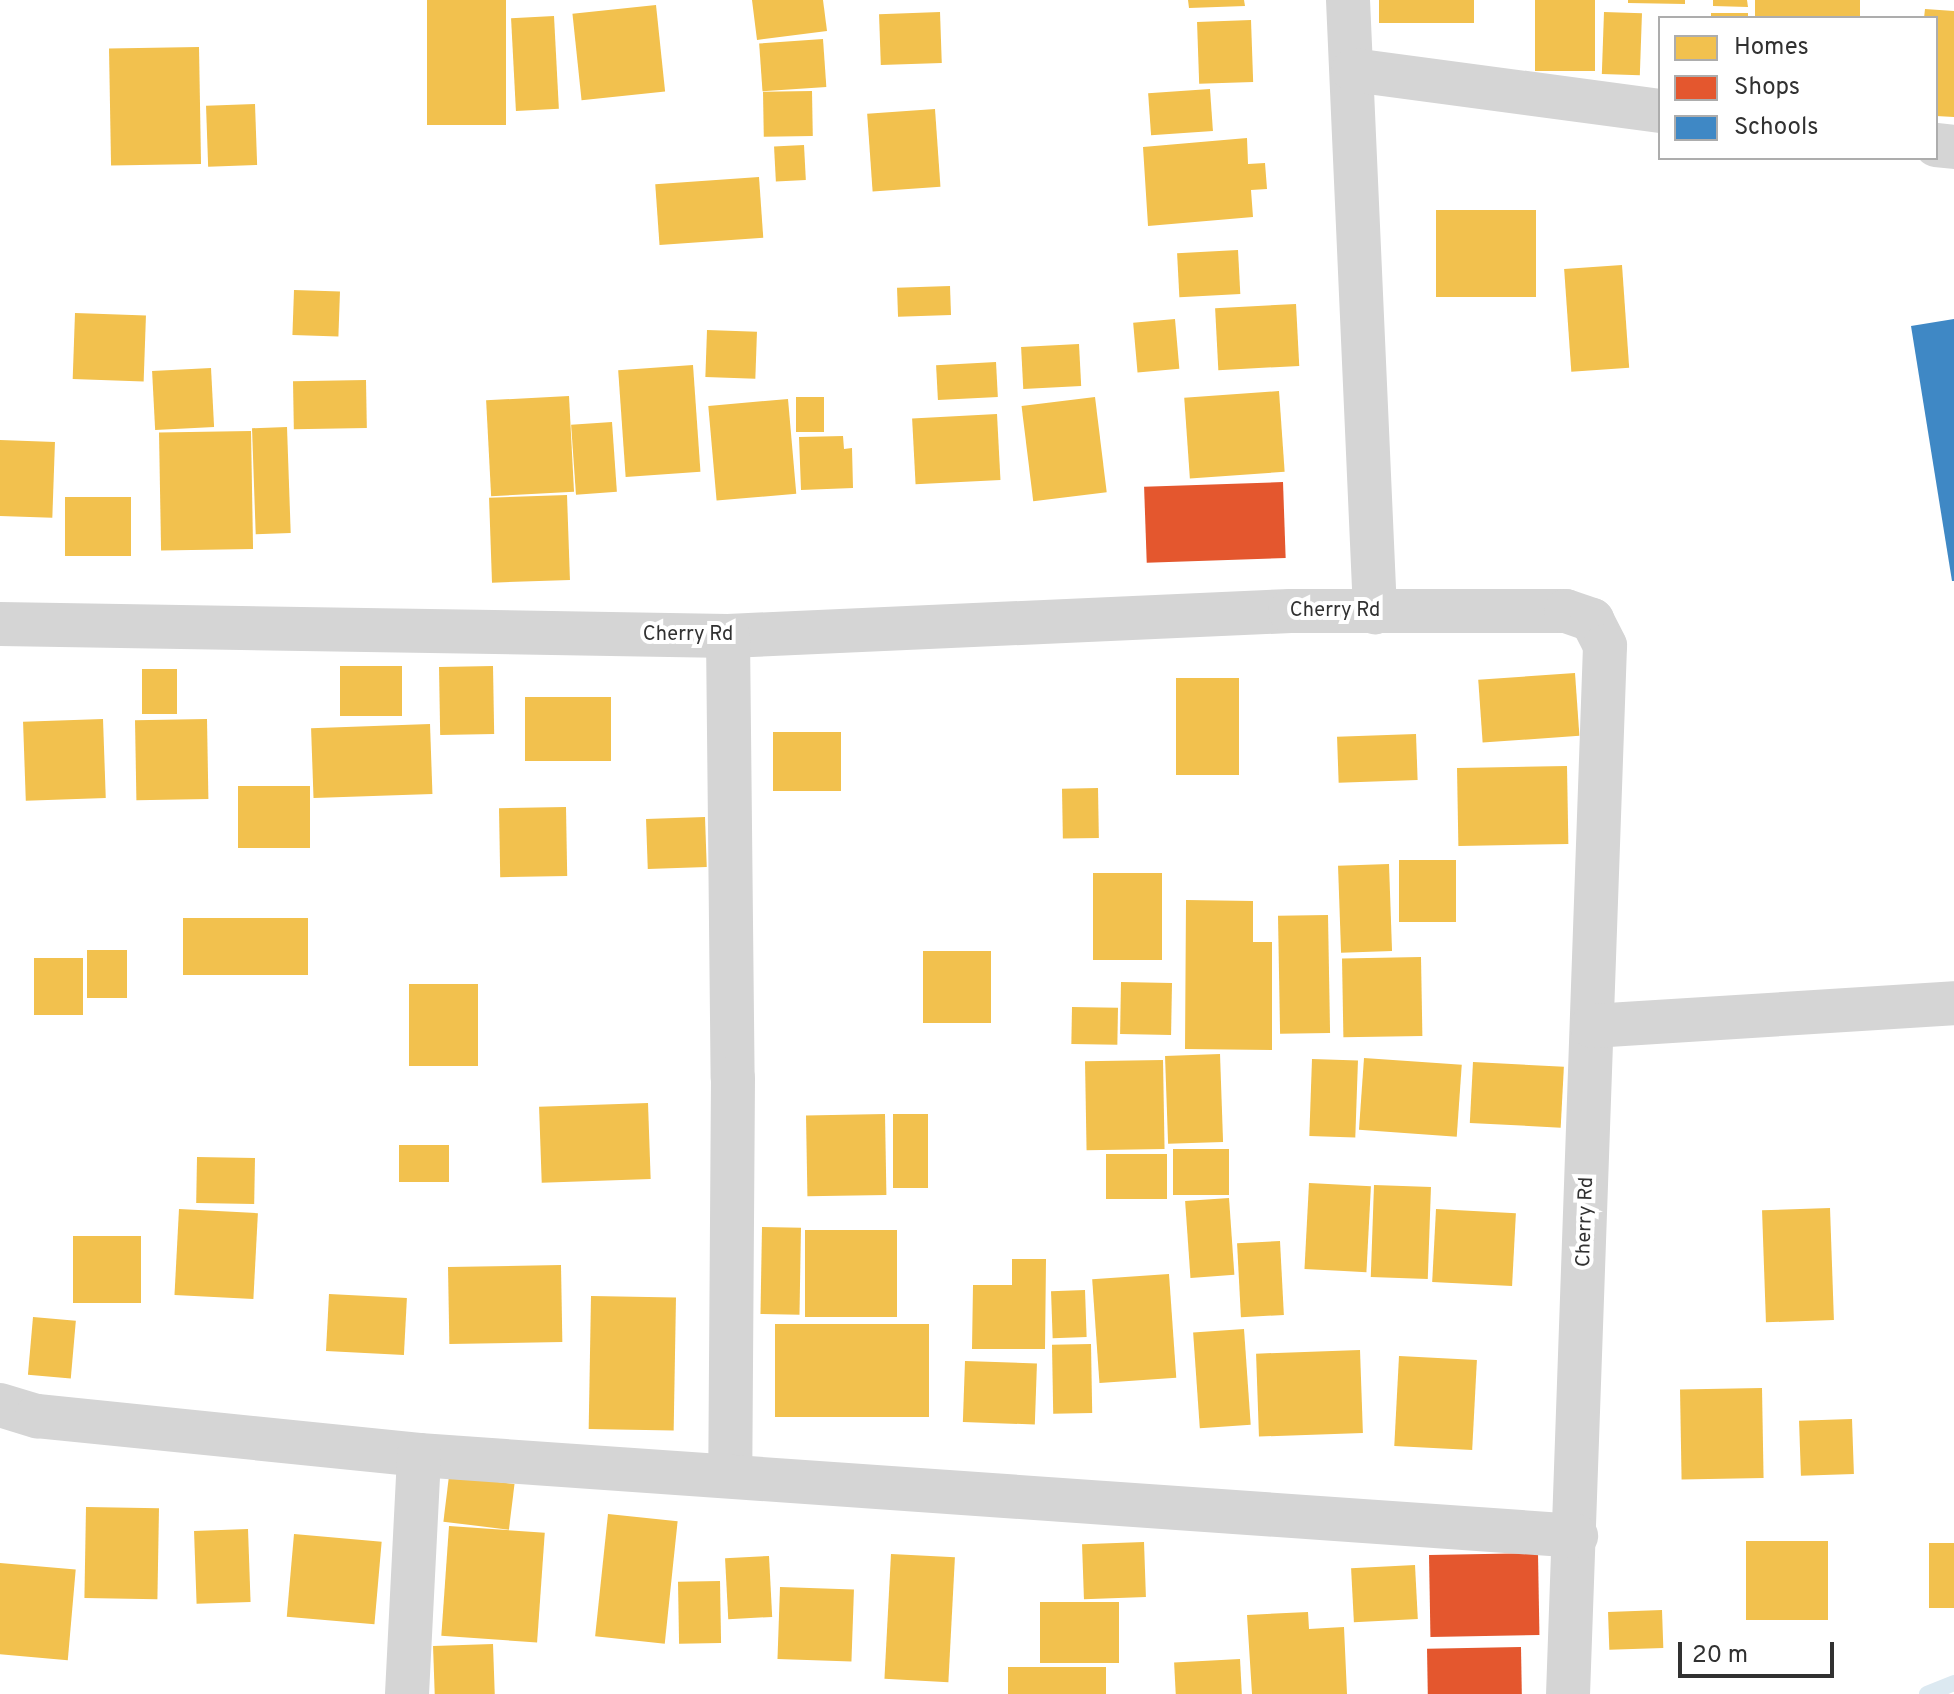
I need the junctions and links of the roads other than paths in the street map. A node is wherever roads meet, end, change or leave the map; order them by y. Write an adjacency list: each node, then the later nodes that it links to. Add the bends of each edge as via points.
1 (1348, 0): 2 (street)
2 (1353, 70): 3 (street); 4 (street)
3 (1658, 111)
4 (1375, 612): 6 (street, Cherry Rd, via 1290,611); 8 (street, Cherry Rd, via 1566,611 1592,620 1605,646)
5 (0, 624): 6 (street, Cherry Rd)
6 (728, 636): 11 (street)
7 (1954, 1003): 8 (street)
8 (1592, 1026): 12 (street, Cherry Rd)
9 (0, 1405): 10 (street, via 37,1416)
10 (419, 1455): 11 (street); 13 (street)
11 (730, 1476): 12 (street)
12 (1576, 1536): 14 (street, Cherry Rd)
13 (407, 1694)
14 (1568, 1694)

